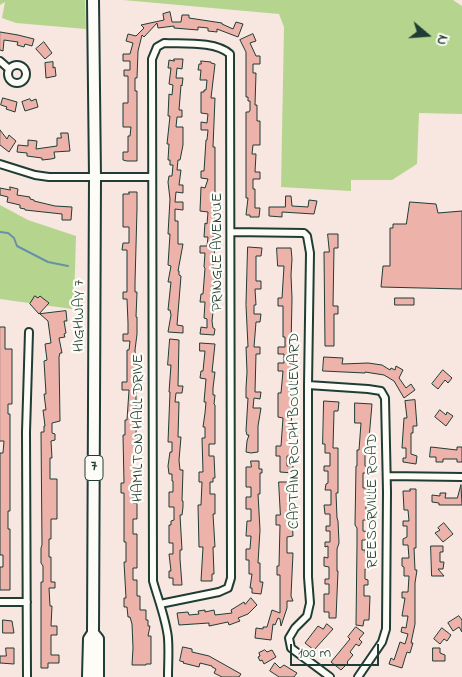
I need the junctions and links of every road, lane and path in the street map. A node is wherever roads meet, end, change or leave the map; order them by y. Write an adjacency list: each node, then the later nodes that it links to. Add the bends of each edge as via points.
1 (93, 0): 5 (main road, HIGHWAY 7 / 7)
2 (0, 61): 3 (street)
3 (9, 69)
4 (0, 164): 5 (street, via 50,178)
5 (95, 177): 6 (street); 15 (main road, HIGHWAY 7 / 7)
6 (152, 177): 7 (street, PRINGLE AVENUE, via 152,59 157,47 164,43 225,49 230,54 231,65); 14 (street, HAMILTON HALL DRIVE, via 153,581)
7 (232, 232): 9 (street, CAPTAIN ROLPH BOULEVARD, via 304,233 306,236 310,252); 14 (street, PRINGLE AVENUE, via 231,578 228,588 219,592)
8 (29, 332): 13 (street)
9 (308, 385): 10 (street, REESORVILLE ROAD, via 381,391 385,398); 20 (street, CAPTAIN ROLPH BOULEVARD, via 310,603 307,616 289,638 291,648)
10 (387, 476): 11 (street); 21 (street, REESORVILLE ROAD, via 386,628 382,642)
11 (462, 477)
12 (0, 602): 13 (street)
13 (27, 602): 16 (street)
14 (160, 604): 19 (street, HAMILTON HALL DRIVE, via 168,637)
15 (93, 633): 17 (main road, HIGHWAY 7 / 7, via 89,639); 18 (main road, HIGHWAY 7 / 7, via 98,639)
16 (27, 677)
17 (88, 677)
18 (98, 677)
19 (168, 677)
20 (330, 677)
21 (358, 677)

